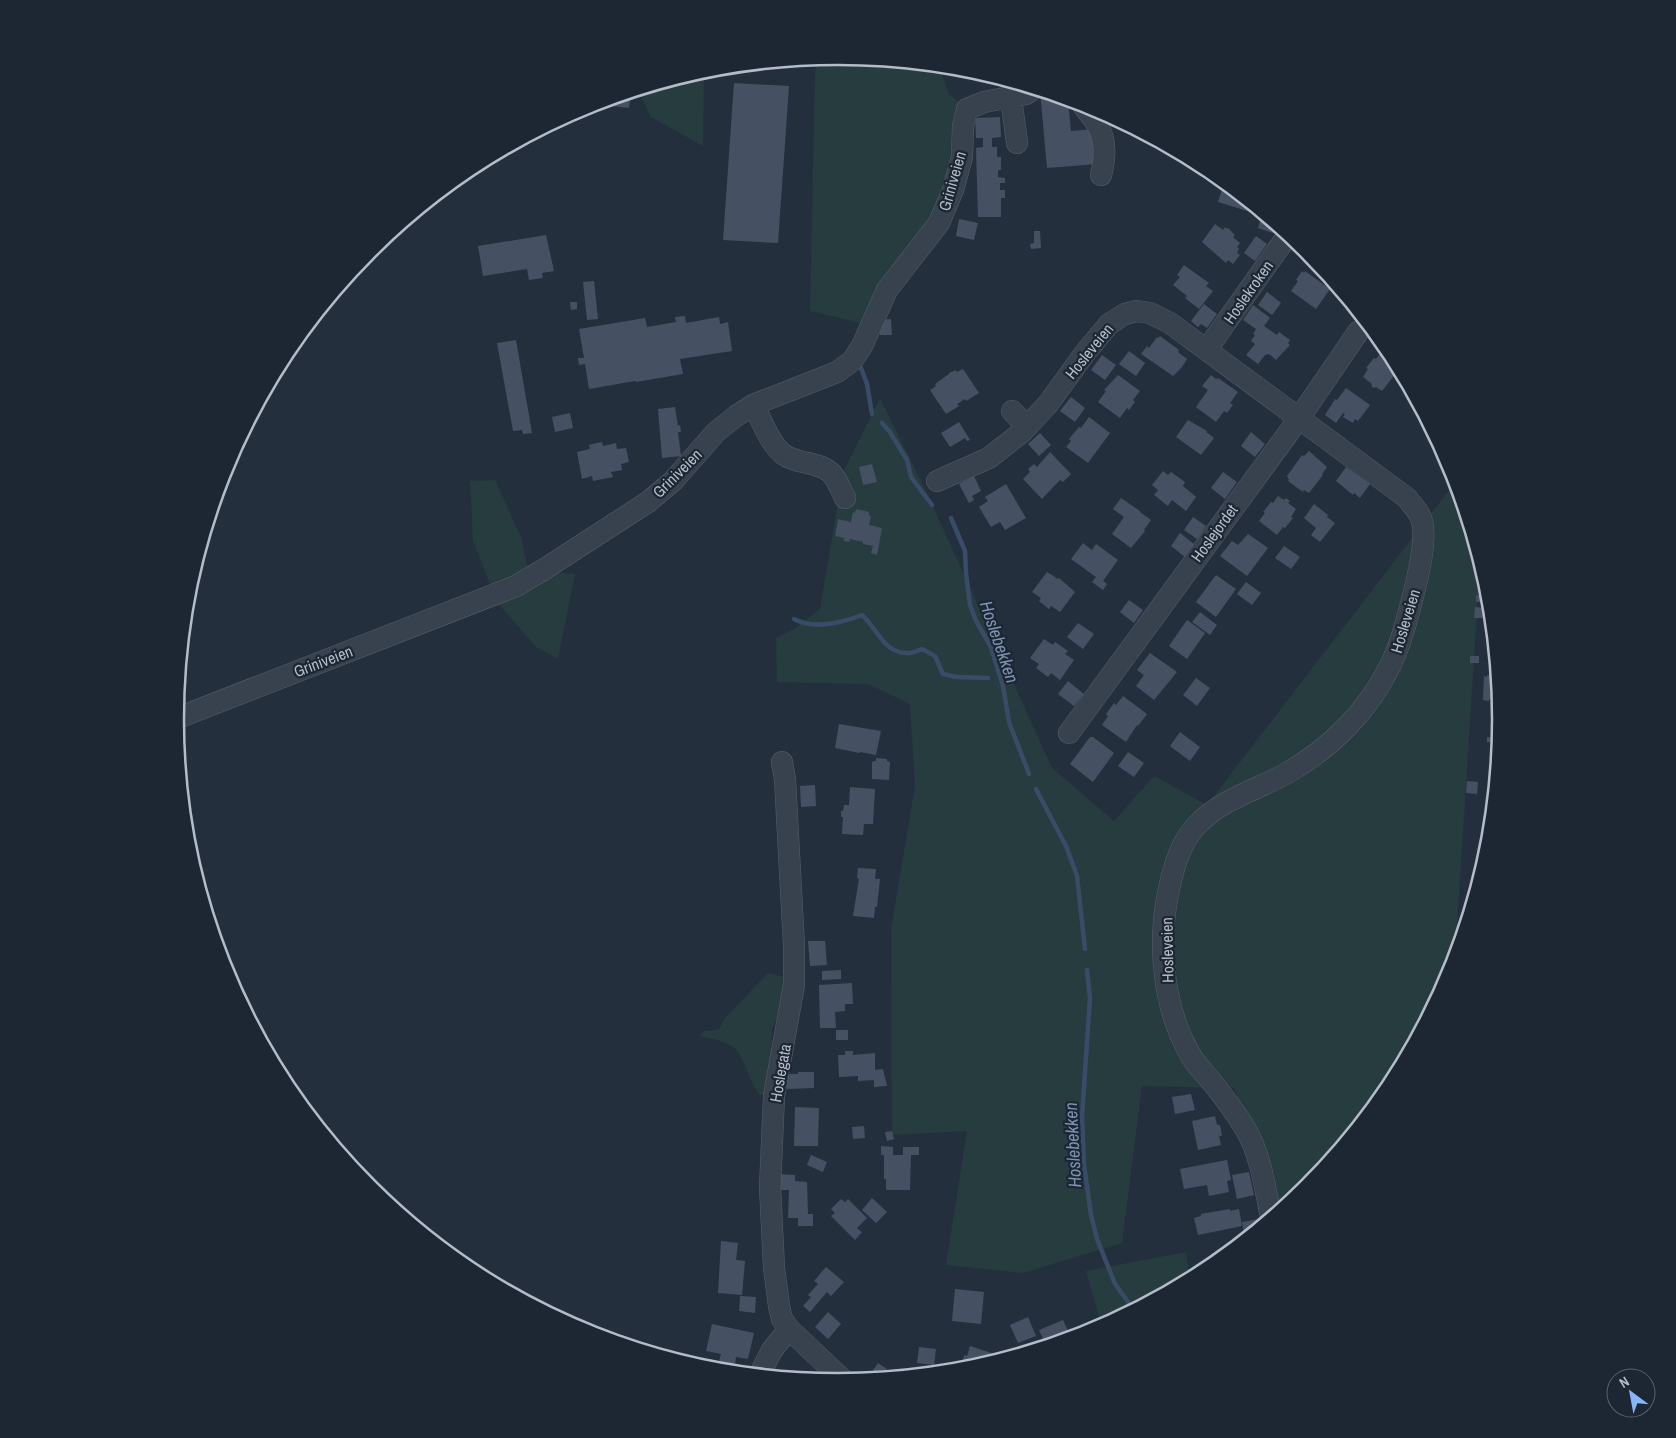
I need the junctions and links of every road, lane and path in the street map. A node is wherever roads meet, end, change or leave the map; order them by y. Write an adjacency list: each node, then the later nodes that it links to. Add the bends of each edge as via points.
1 (1027, 93): 2 (street, Griniveien)
2 (1011, 98): 4 (street); 9 (street, Griniveien, via 984,102 967,109 962,157 939,223 887,290 852,361 838,372)
3 (1089, 115): 5 (street, via 1103,136 1106,157)
4 (1017, 143)
5 (1101, 175)
6 (1284, 241): 8 (street, Hoslekroken)
7 (1358, 332): 11 (street, Hoslejordet)
8 (1207, 349): 11 (street, Hosleveien); 12 (street, Hosleveien, via 1150,312 1125,314 1109,324)
9 (752, 405): 14 (street, via 781,453 829,471); 15 (street, Griniveien, via 716,432 673,481 648,502 516,586)
10 (1012, 411): 12 (street)
11 (1300, 417): 16 (street, Hoslejordet); 18 (street, Hosleveien, via 1407,498 1420,516 1424,530 1415,588 1404,630 1391,665 1374,694 1348,728 1316,754 1224,804 1200,821 1185,840 1167,899 1164,964 1175,1022 1190,1055 1247,1131 1259,1163)
12 (1027, 427): 13 (street, Hosleveien, via 989,458)
13 (937, 481)
14 (845, 498)
15 (184, 715)
16 (1068, 733)
17 (782, 762): 19 (street, Hoslegata, via 794,985 774,1096 770,1187 779,1306)
18 (1270, 1210)
19 (789, 1329): 20 (street, via 772,1350); 21 (street)
20 (763, 1368)
21 (835, 1373)

